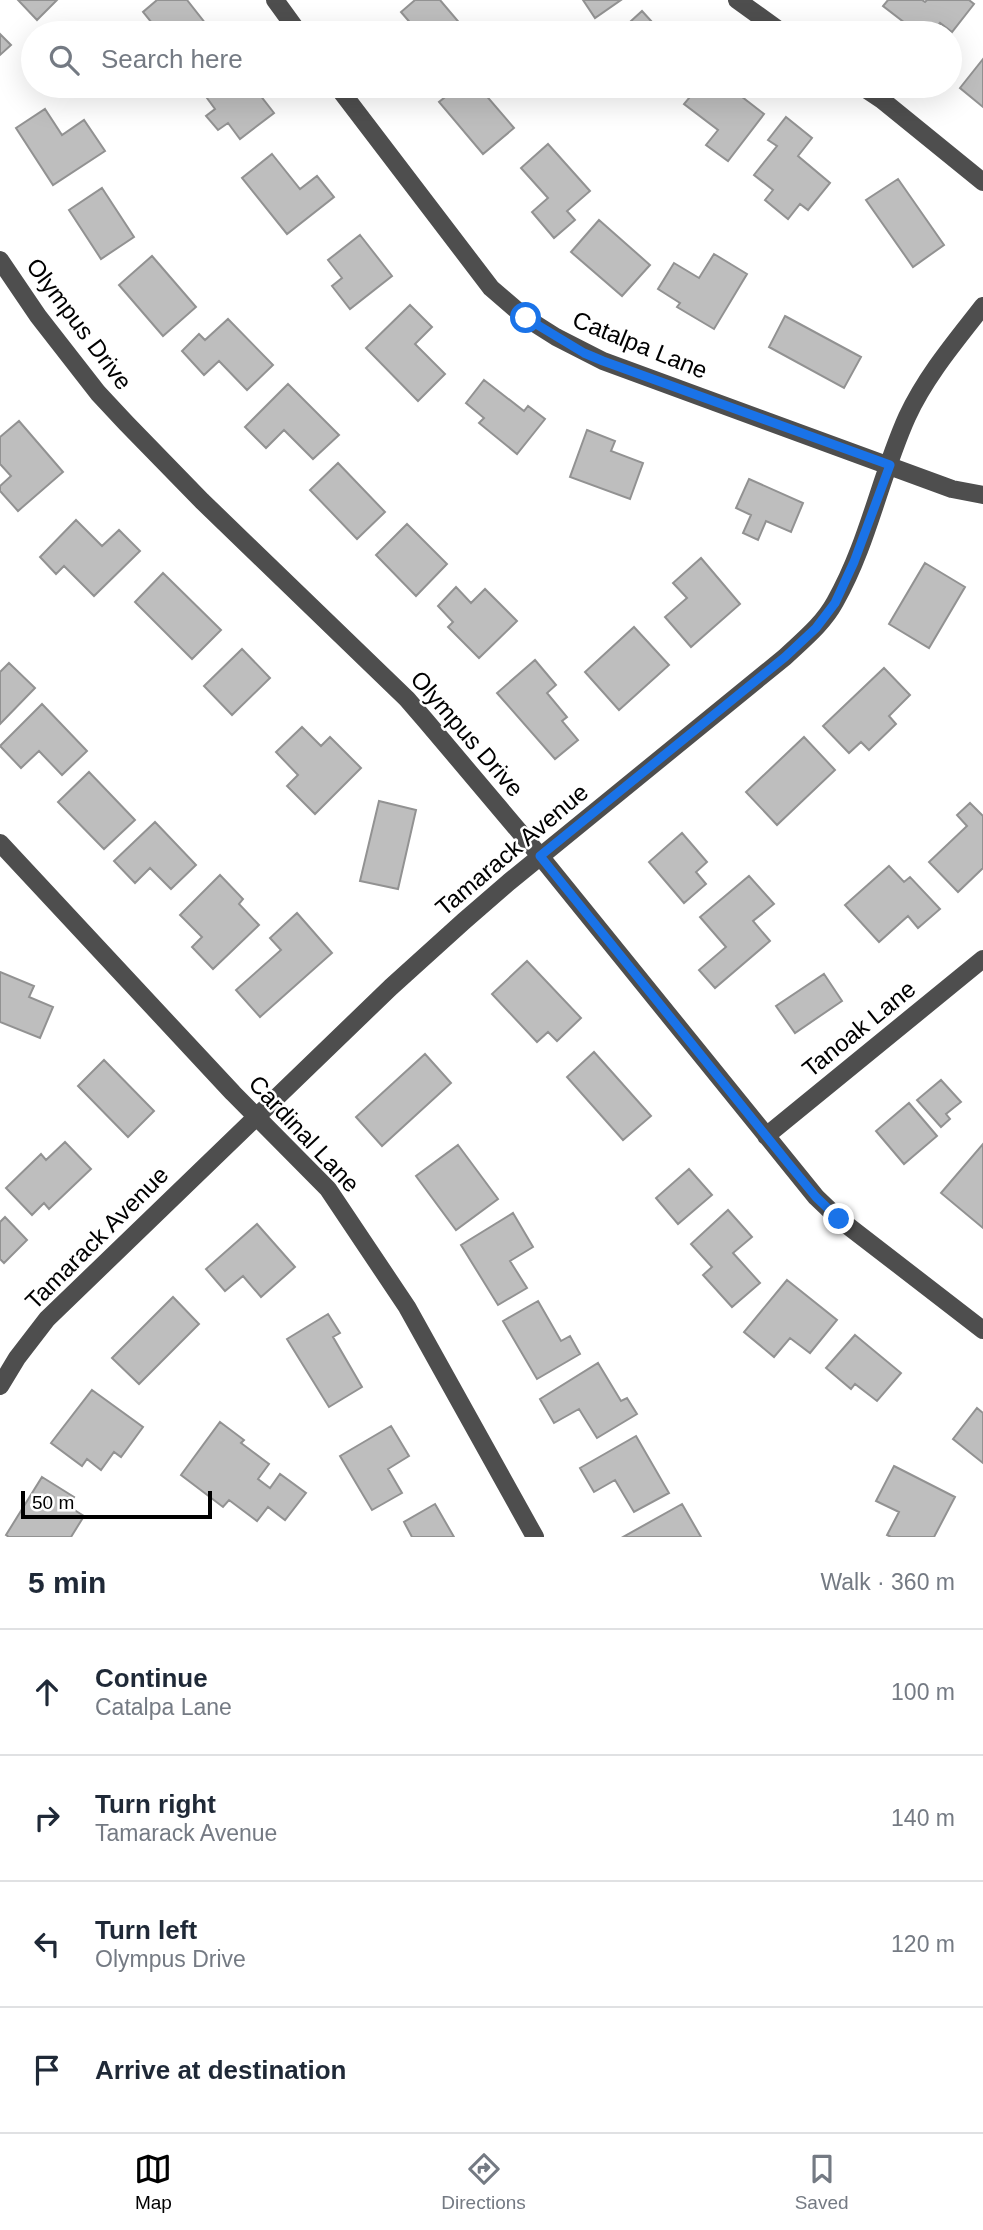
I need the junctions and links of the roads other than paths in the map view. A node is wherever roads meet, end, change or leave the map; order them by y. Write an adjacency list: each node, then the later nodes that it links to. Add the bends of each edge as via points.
1 (275, 0): 3 (street)
2 (737, 0): 4 (street)
3 (290, 21)
4 (766, 21)
5 (346, 98): 10 (street, Catalpa Lane, via 479,275 526,318 603,361)
6 (879, 98): 7 (street)
7 (983, 182)
8 (0, 260): 13 (street, Olympus Drive, via 38,316 117,413 407,699)
9 (983, 306): 10 (street, Tamarack Avenue, via 919,393)
10 (890, 465): 11 (street, Catalpa Lane); 13 (street, Tamarack Avenue, via 835,603 816,628)
11 (983, 495)
12 (2, 847): 15 (street, Cardinal Lane)
13 (540, 856): 15 (street, Tamarack Avenue, via 391,987); 16 (street, Olympus Drive)
14 (983, 959): 16 (street, Tanoak Lane)
15 (257, 1117): 18 (street, Tamarack Avenue, via 47,1319); 19 (street, Cardinal Lane, via 328,1189 380,1263)
16 (766, 1136): 17 (street, Olympus Drive, via 839,1219)
17 (983, 1330)
18 (0, 1386)
19 (535, 1537)

